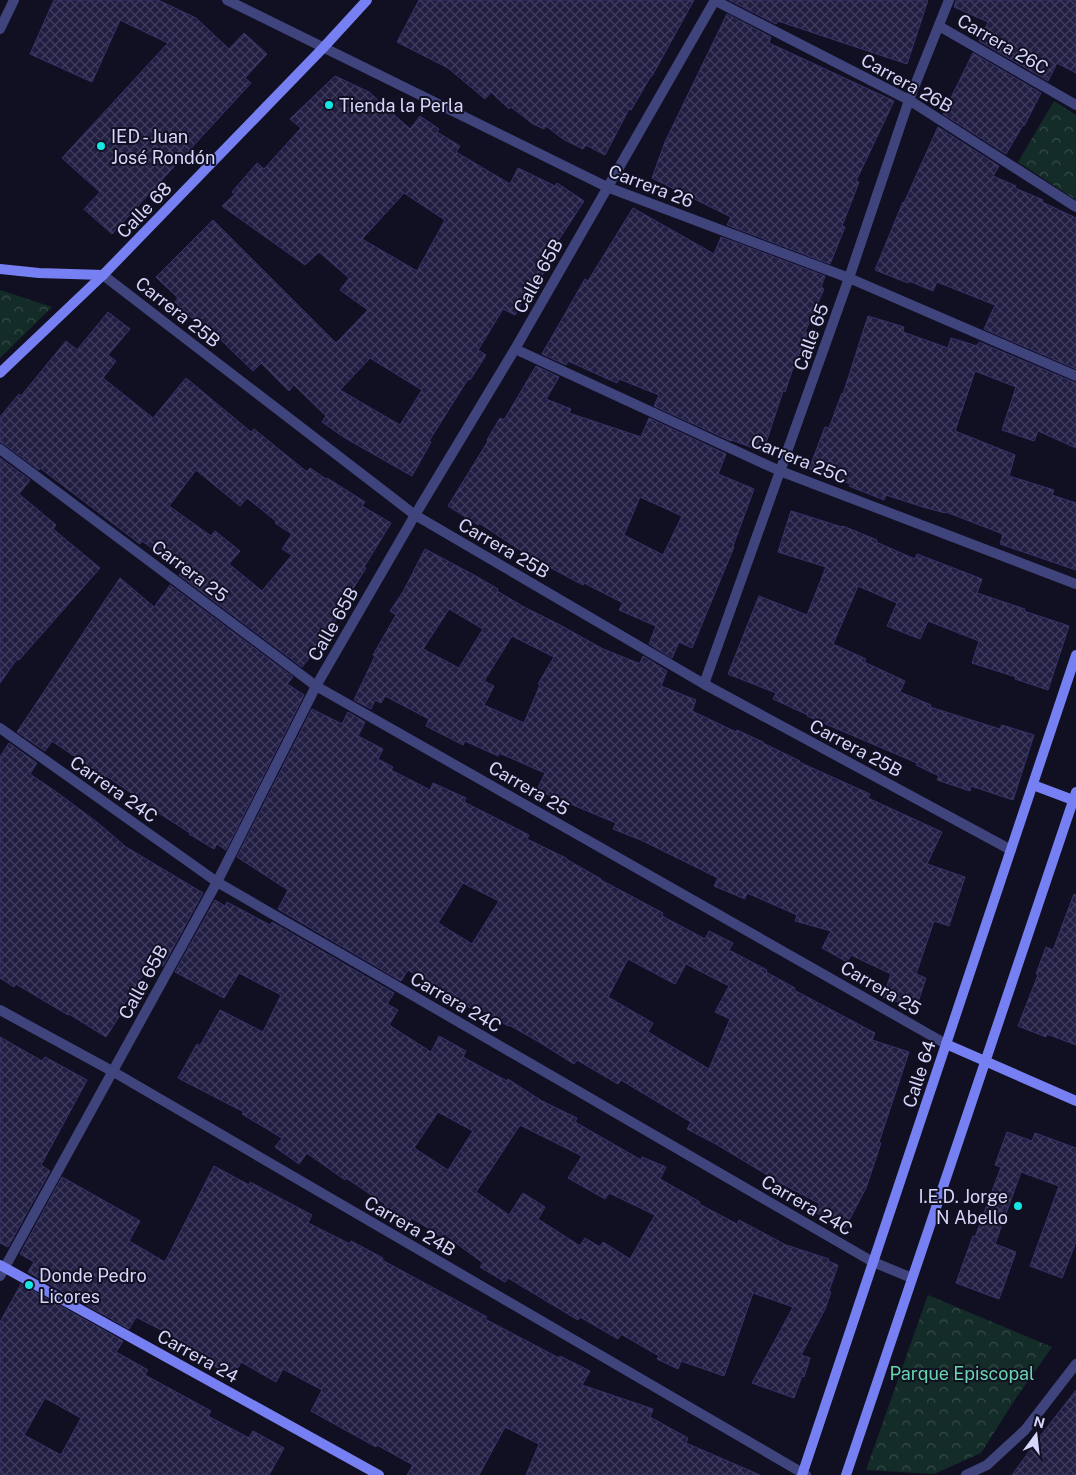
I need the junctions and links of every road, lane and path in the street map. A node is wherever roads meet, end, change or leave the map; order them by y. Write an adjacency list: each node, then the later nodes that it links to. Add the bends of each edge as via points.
1 (14, 0): 7 (street)
2 (227, 0): 8 (street, Carrera 26)
3 (367, 0): 8 (street, Calle 68)
4 (714, 0): 9 (street, Carrera 26B); 11 (street, Calle 65B)
5 (949, 0): 6 (street, Calle 65)
6 (939, 26): 9 (street, Calle 65); 10 (street, Carrera 26C)
7 (0, 29)
8 (324, 48): 11 (street, Carrera 26); 14 (street, Calle 68)
9 (909, 100): 12 (street, Carrera 26B); 15 (street, Calle 65)
10 (1076, 105)
11 (607, 187): 15 (street, Carrera 26); 16 (street, Calle 65B)
12 (1076, 207)
13 (0, 269): 14 (street)
14 (104, 275): 17 (street, Calle 68); 21 (street, Carrera 25B)
15 (849, 278): 18 (street, Carrera 26); 20 (street, Calle 65)
16 (516, 349): 20 (street, Carrera 25C); 21 (street, Calle 65B)
17 (0, 373)
18 (1076, 376)
19 (0, 449): 25 (street, Carrera 25)
20 (780, 472): 22 (street, Carrera 25C); 24 (street, Calle 65)
21 (415, 515): 24 (street, Carrera 25B); 25 (street, Calle 65B)
22 (1076, 584)
23 (1076, 655): 27 (street, Calle 64)
24 (704, 684): 29 (street, Carrera 25B)
25 (316, 686): 30 (street, Calle 65B); 32 (street, Carrera 25)
26 (0, 728): 30 (street, Carrera 24C)
27 (1033, 785): 28 (street); 29 (street, Calle 64)
28 (1075, 796): 33 (street)
29 (1011, 850): 32 (street, Calle 64)
30 (217, 882): 34 (street, Calle 65B); 36 (street, Carrera 24C)
31 (0, 1010): 34 (street, Carrera 24B)
32 (946, 1044): 33 (street, Carrera 25); 36 (street, Calle 64)
33 (985, 1062): 35 (street, Carrera 25); 38 (street)
34 (112, 1071): 37 (street, Calle 65B); 41 (street, Carrera 24B)
35 (1076, 1101)
36 (873, 1262): 38 (street, Carrera 24C); 41 (street, Calle 64)
37 (2, 1270): 40 (street, Carrera 24)
38 (912, 1278): 42 (street)
39 (1076, 1364): 43 (street, via 1025,1430 987,1465)
40 (380, 1475)
41 (804, 1475)
42 (846, 1475)
43 (966, 1475)

